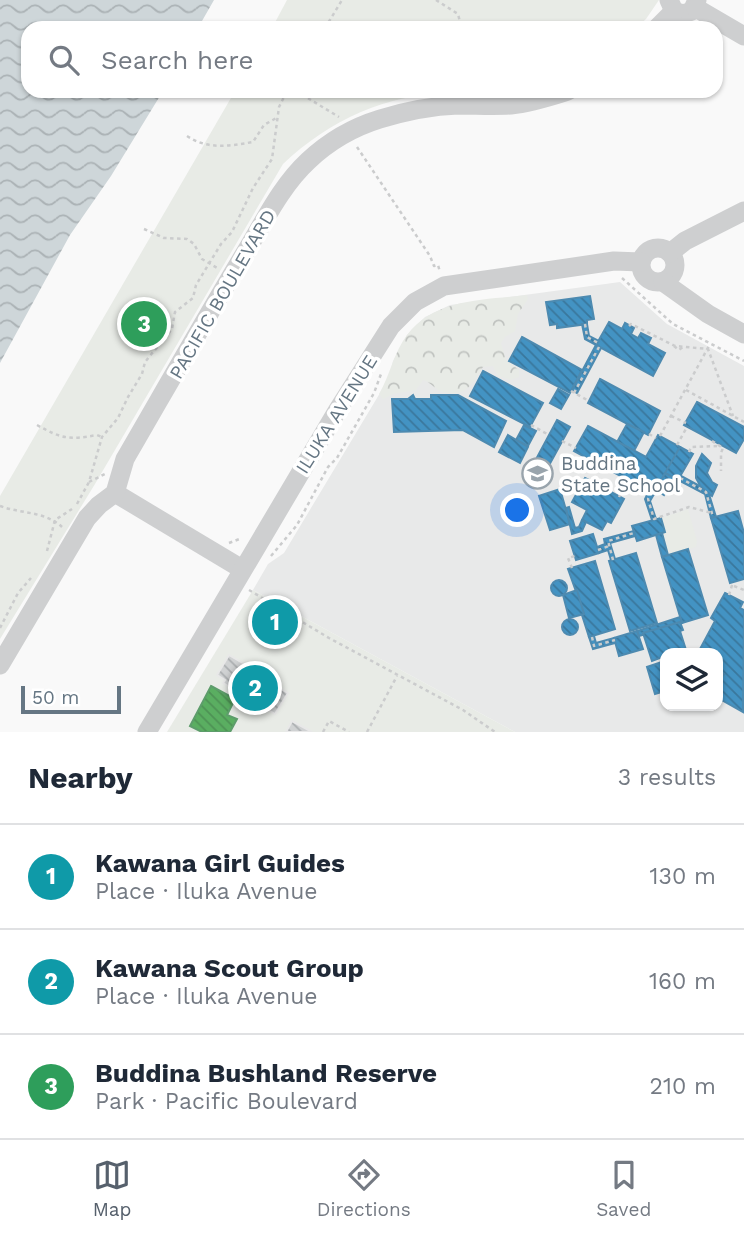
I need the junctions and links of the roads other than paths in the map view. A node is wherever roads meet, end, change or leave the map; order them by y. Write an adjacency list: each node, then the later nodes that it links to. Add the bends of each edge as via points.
1 (697, 4): 2 (street, via 688,14); 4 (street)
2 (672, 5): 3 (street)
3 (662, 21)
4 (722, 21)
5 (723, 22): 6 (street)
6 (744, 36)
7 (546, 98): 13 (street, PACIFIC BOULEVARD, via 512,105 424,108 379,119 325,147 307,162 273,206 125,459)
8 (744, 211): 9 (street)
9 (670, 253): 10 (street, via 651,250); 11 (street, via 674,272)
10 (641, 262): 11 (street, via 647,278); 14 (street, ILUKA AVENUE, via 614,261 444,286 415,302 391,326 337,411)
11 (663, 282): 12 (street)
12 (744, 334)
13 (115, 493): 14 (street); 15 (street, via 87,518)
14 (248, 575): 16 (street, ILUKA AVENUE)
15 (0, 665)
16 (146, 732)

